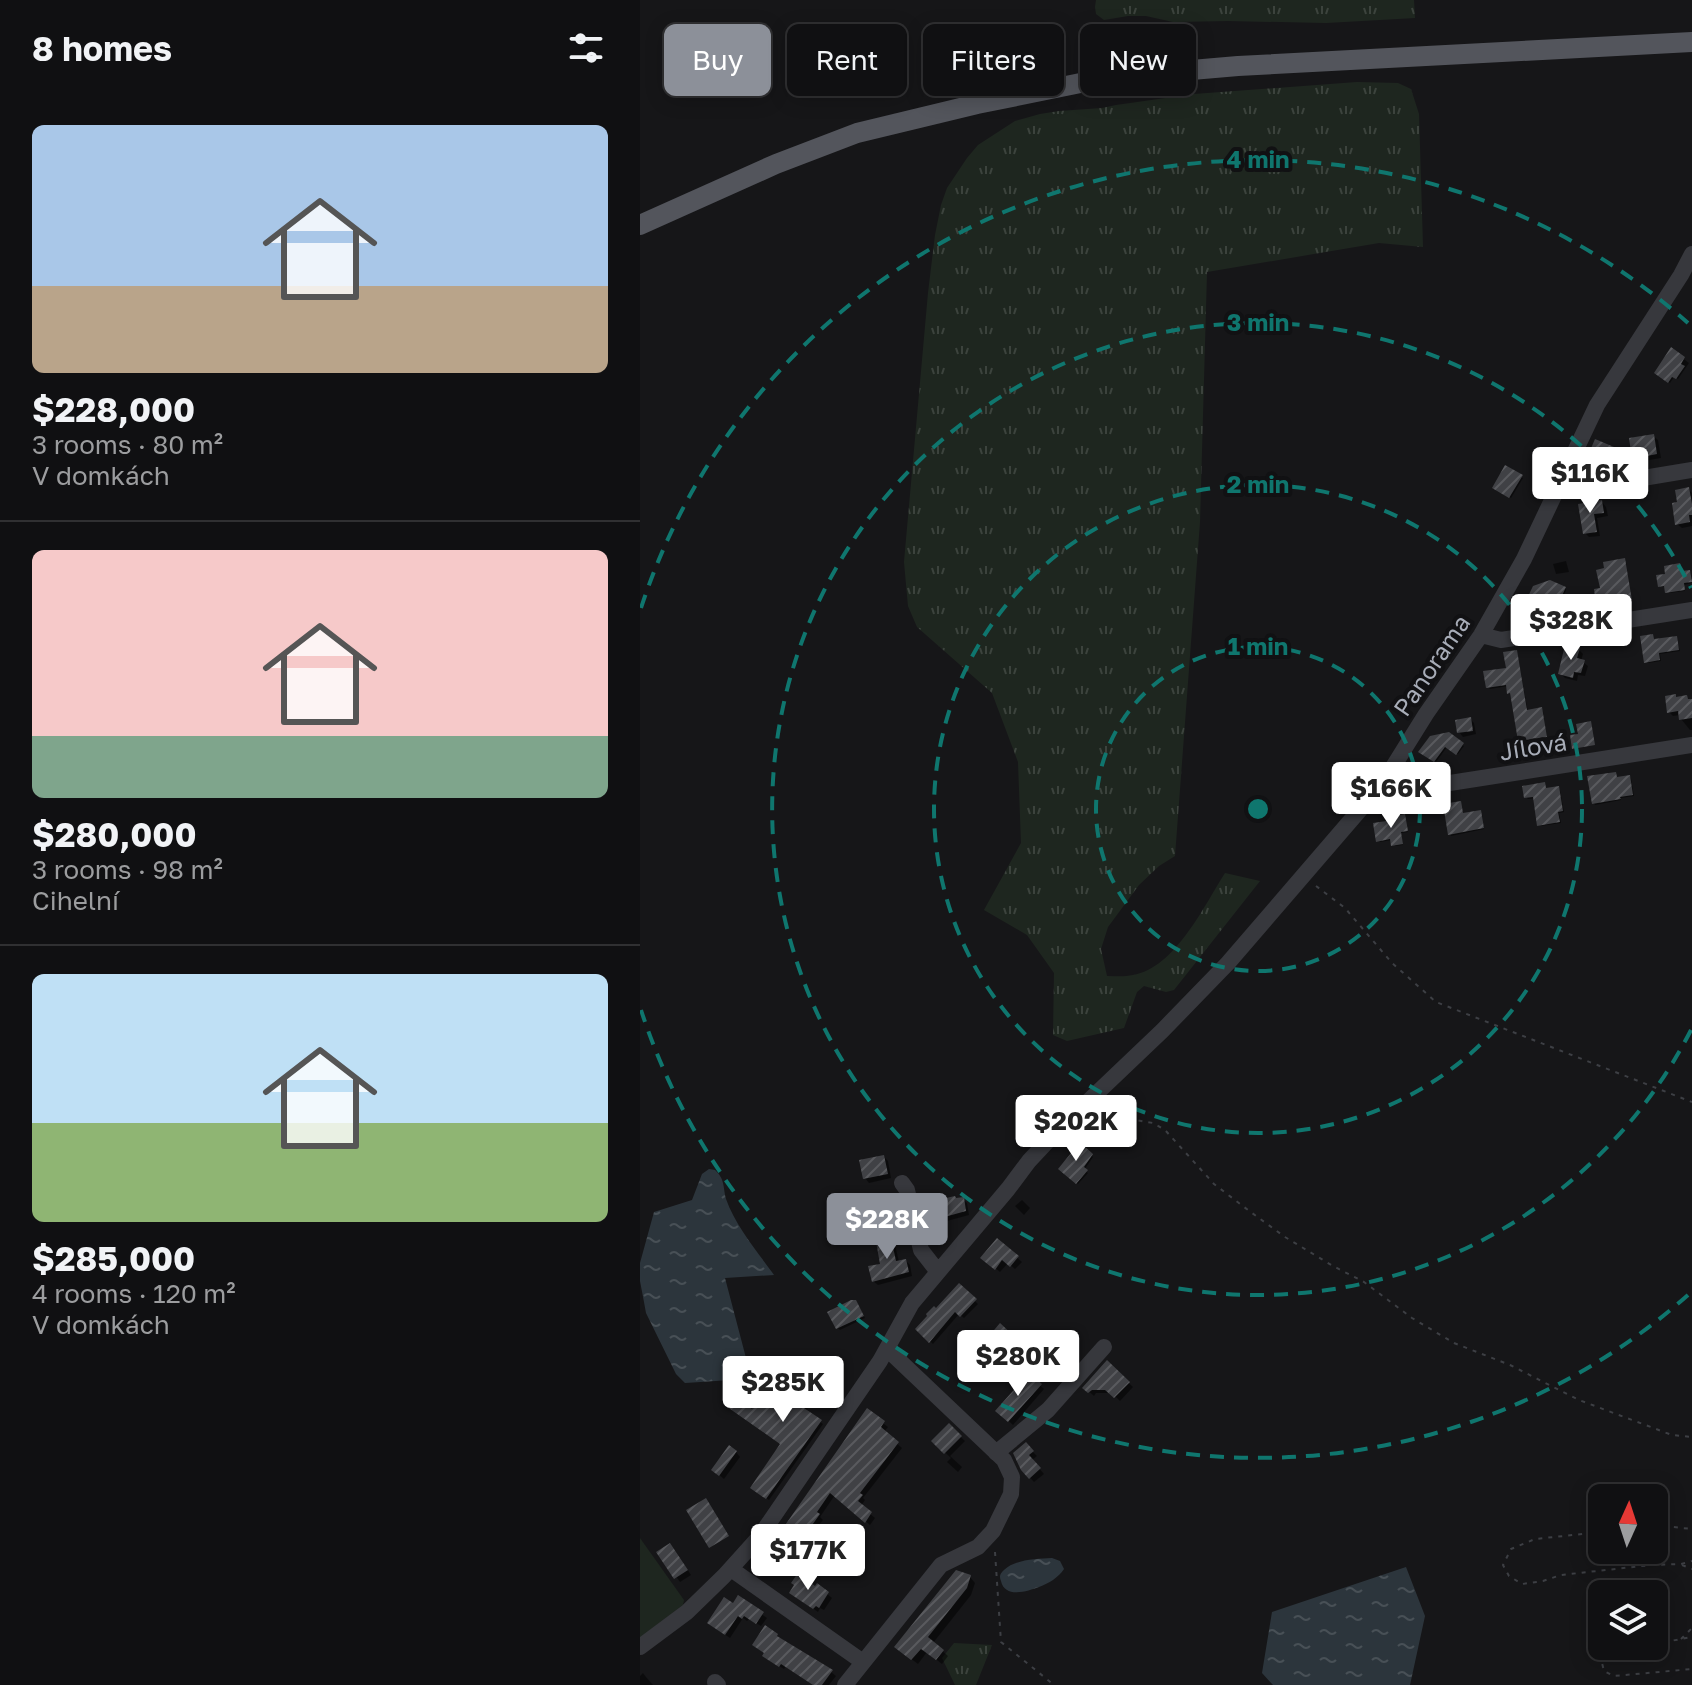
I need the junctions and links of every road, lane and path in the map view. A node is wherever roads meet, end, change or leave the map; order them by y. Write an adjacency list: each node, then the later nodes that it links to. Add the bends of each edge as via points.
1 (1692, 42): 2 (main road, via 1183,70 1082,82 847,136)
2 (640, 225)
3 (1692, 254): 5 (street, Panorama, via 1597,405)
4 (1692, 470): 5 (street)
5 (1558, 488): 7 (street, Panorama)
6 (1692, 610): 7 (street, via 1501,640)
7 (1481, 635): 9 (street, Panorama)
8 (1692, 745): 9 (street, Jílová, via 1405,790)
9 (1383, 783): 10 (street, Panorama)
10 (1304, 877): 11 (path, via 1345,908 1392,963 1436,1002); 12 (street, Panorama, via 1228,963)
11 (1692, 1102)
12 (1084, 1105): 14 (street, Panorama, via 1029,1161); 17 (path, via 1098,1114 1153,1123 1165,1130 1214,1184 1248,1210 1454,1343 1579,1400 1672,1435)
13 (902, 1183): 14 (street, via 921,1250)
14 (938, 1272): 16 (street, Panorama, via 912,1303)
15 (1104, 1347): 18 (street, via 1048,1410)
16 (887, 1349): 18 (street); 25 (street, Panorama, via 760,1536)
17 (1692, 1437)
18 (996, 1453): 22 (street, via 1012,1477 1011,1494)
19 (1668, 1526): 20 (path)
20 (1692, 1529)
21 (1588, 1533): 24 (path, via 1535,1539 1511,1549 1503,1565 1522,1584 1561,1575)
22 (990, 1535): 33 (street, via 941,1565); 36 (path, via 1001,1642)
23 (1692, 1561): 24 (path)
24 (1681, 1564): 26 (path)
25 (731, 1569): 31 (street, Panorama, via 687,1612); 33 (street)
26 (1692, 1569)
27 (1692, 1628): 29 (path)
28 (1692, 1637): 29 (path)
29 (1680, 1640): 30 (path)
30 (1668, 1642)
31 (640, 1647)
32 (1601, 1660): 34 (path, via 1604,1671 1614,1676)
33 (863, 1662): 35 (street)
34 (1692, 1669)
35 (845, 1685)
36 (1054, 1685)

